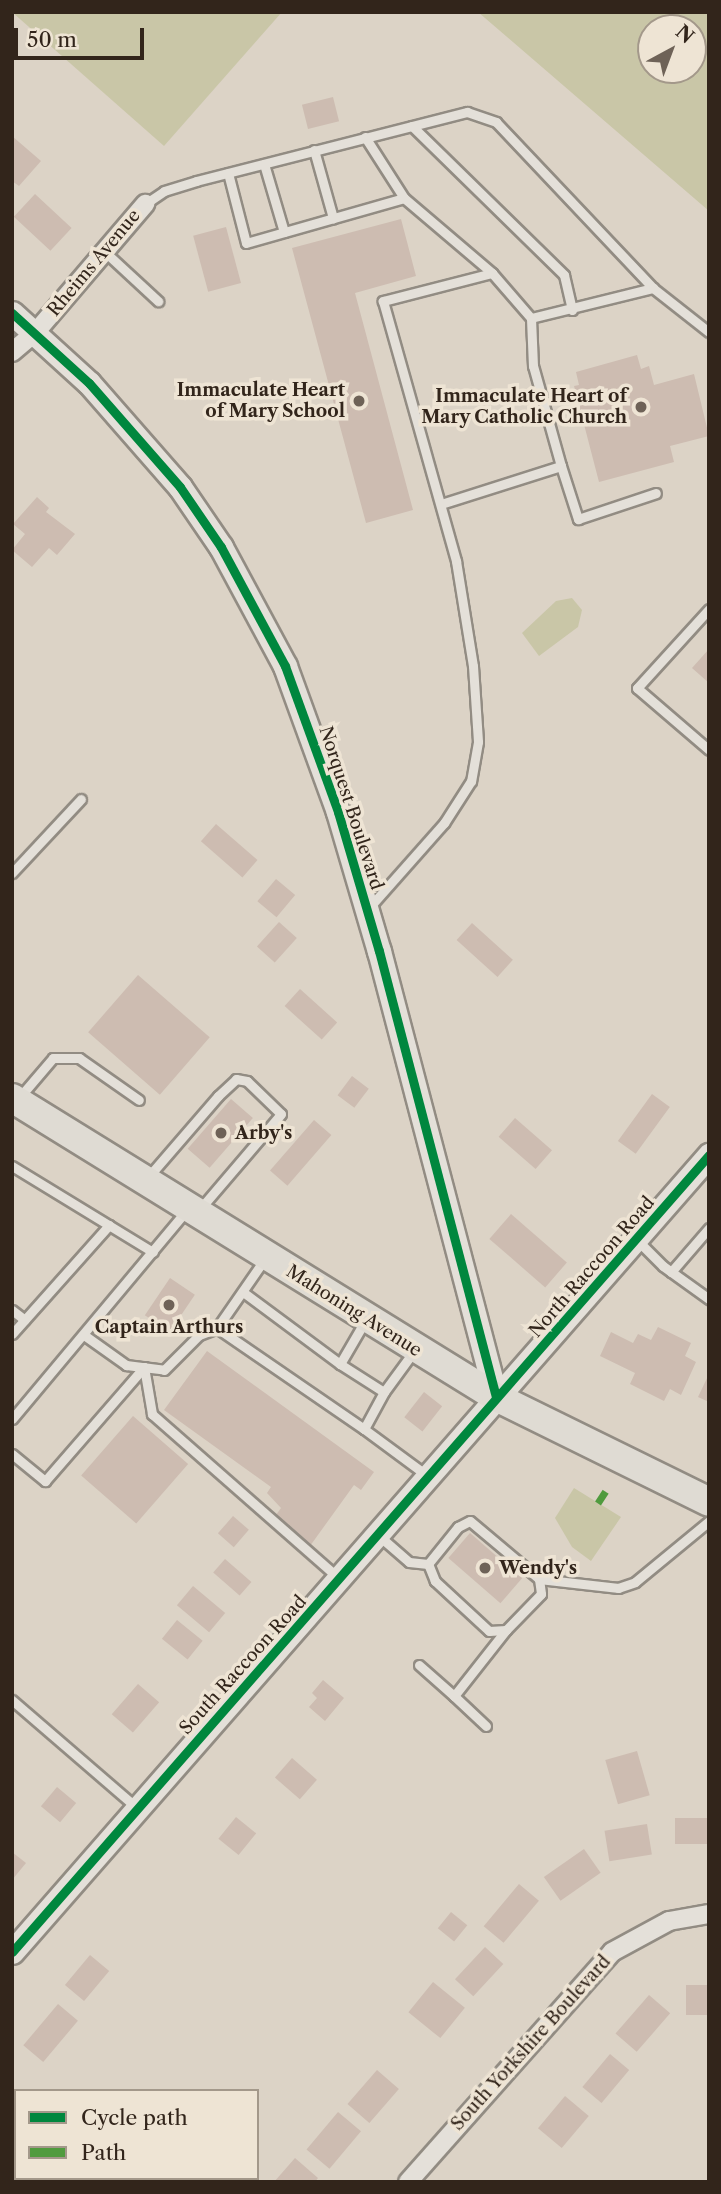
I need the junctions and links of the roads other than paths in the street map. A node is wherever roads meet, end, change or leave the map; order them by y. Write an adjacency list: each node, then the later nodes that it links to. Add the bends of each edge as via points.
1 (412, 126): 2 (lane); 12 (lane, via 467,112 496,122); 14 (lane, via 564,275)
2 (365, 137): 3 (lane); 6 (lane)
3 (314, 150): 4 (lane); 8 (lane)
4 (264, 164): 5 (lane); 9 (lane)
5 (228, 173): 7 (lane, via 164,191); 9 (lane, via 246,243)
6 (404, 198): 8 (lane); 11 (lane)
7 (145, 204): 10 (street, Rheims Avenue)
8 (333, 218): 9 (lane)
9 (284, 232)
10 (104, 251): 13 (lane); 18 (street, Rheims Avenue)
11 (492, 273): 16 (lane); 22 (lane, via 383,302)
12 (653, 288): 14 (lane); 17 (lane)
13 (158, 301)
14 (572, 310): 16 (lane)
15 (12, 313): 18 (street, Norquest Boulevard)
16 (531, 318): 20 (lane, via 533,366)
17 (709, 332)
18 (35, 333): 19 (street, Rheims Avenue); 27 (street, Norquest Boulevard, via 137,433 207,527 256,607 309,728)
19 (12, 352)
20 (561, 466): 21 (lane, via 578,519); 22 (lane)
21 (656, 493)
22 (441, 504): 27 (lane, via 456,561 473,666 478,742 471,781 444,823)
23 (709, 609): 24 (lane, via 637,688)
24 (709, 750)
25 (81, 799): 26 (lane)
26 (12, 873)
27 (367, 910): 52 (street, Norquest Boulevard)
28 (15, 1099): 29 (lane, via 53,1058 79,1058); 32 (main road, Mahoning Avenue)
29 (139, 1100)
30 (709, 1155): 36 (street, North Raccoon Road)
31 (12, 1166): 34 (lane)
32 (145, 1181): 33 (main road, Mahoning Avenue); 33 (lane, via 218,1096 236,1079 247,1081 281,1114)
33 (193, 1211): 37 (lane); 38 (main road, Mahoning Avenue)
34 (109, 1225): 37 (lane); 43 (lane)
35 (709, 1228): 39 (lane)
36 (636, 1239): 39 (lane); 52 (street, North Raccoon Road)
37 (153, 1252): 47 (lane)
38 (266, 1257): 40 (lane); 44 (main road, Mahoning Avenue)
39 (671, 1272): 41 (lane)
40 (243, 1292): 45 (lane); 49 (lane)
41 (709, 1299)
42 (12, 1310): 43 (lane)
43 (25, 1320): 46 (lane)
44 (366, 1320): 48 (main road, Mahoning Avenue); 49 (lane)
45 (217, 1328): 50 (lane, via 199,1335 164,1370); 54 (lane)
46 (12, 1334)
47 (84, 1335): 50 (lane, via 126,1365); 53 (lane)
48 (415, 1349): 51 (lane); 52 (main road, Mahoning Avenue)
49 (340, 1364): 51 (lane)
50 (144, 1367): 55 (lane, via 45,1481); 61 (lane, via 152,1414)
51 (384, 1392): 54 (lane)
52 (496, 1397): 56 (street, South Raccoon Road); 57 (main road, Mahoning Avenue)
53 (12, 1419)
54 (364, 1429): 56 (lane)
55 (12, 1454)
56 (429, 1477): 59 (street, South Raccoon Road)
57 (709, 1502)
58 (709, 1521): 62 (lane, via 635,1582 618,1588)
59 (378, 1535): 60 (lane, via 410,1562); 61 (street, South Raccoon Road)
60 (428, 1564): 62 (lane, via 458,1527 470,1521); 63 (lane, via 435,1581 489,1632)
61 (340, 1579): 68 (street, South Raccoon Road)
62 (540, 1579): 63 (lane, via 541,1594)
63 (506, 1630): 65 (lane)
64 (419, 1665): 65 (lane)
65 (454, 1696): 67 (lane)
66 (12, 1700): 68 (lane)
67 (486, 1726)
68 (136, 1807): 70 (street, South Raccoon Road)
69 (709, 1914): 71 (street, South Yorkshire Boulevard, via 669,1921 612,1952)
70 (12, 1952)
71 (408, 2182)

